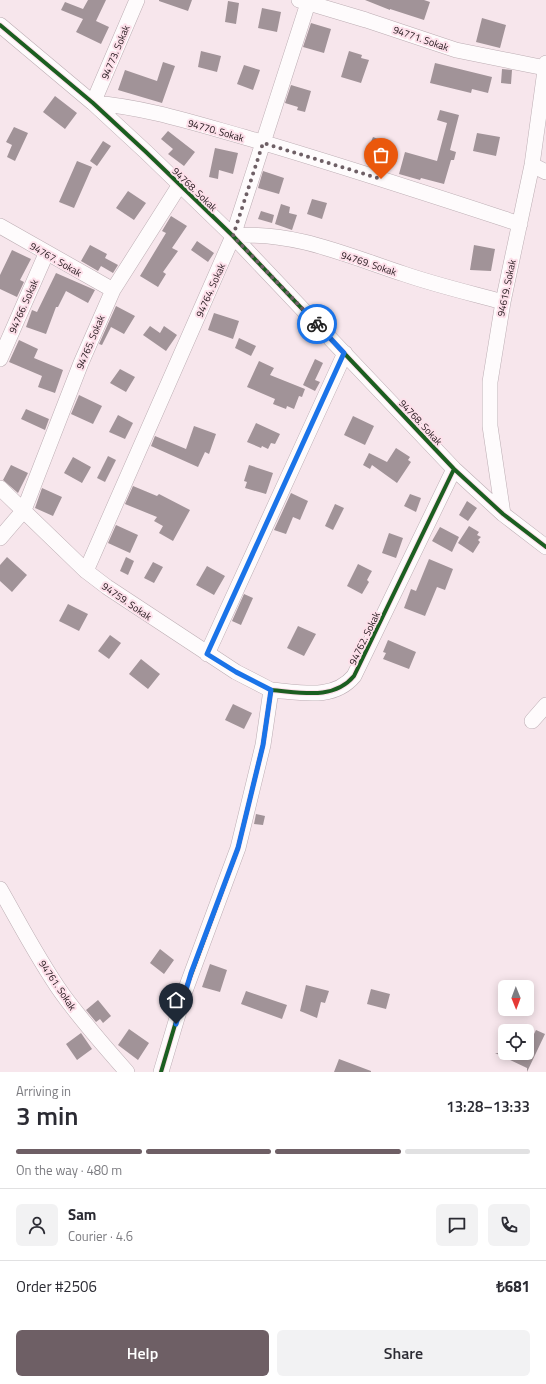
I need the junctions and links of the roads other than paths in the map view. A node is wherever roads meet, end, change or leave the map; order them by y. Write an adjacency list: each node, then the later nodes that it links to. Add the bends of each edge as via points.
1 (137, 0): 5 (street, 94773. Sokak)
2 (305, 1): 4 (street, 94771. Sokak, via 456,50); 6 (street, 94764. Sokak)
3 (0, 25): 5 (street, 94768. Sokak)
4 (546, 66): 7 (street, 94619. Sokak)
5 (93, 103): 6 (street, 94770. Sokak, via 151,111); 9 (street, 94768. Sokak)
6 (263, 143): 10 (street, 94770. Sokak); 12 (street, 94764. Sokak)
7 (532, 165): 8 (street); 10 (street, 94619. Sokak)
8 (546, 172)
9 (180, 186): 12 (street, 94768. Sokak); 14 (street, 94765. Sokak)
10 (520, 224): 15 (street, 94619. Sokak)
11 (0, 226): 13 (street, 94767. Sokak)
12 (233, 236): 15 (street, 94769. Sokak, via 250,234 284,238); 16 (street, 94768. Sokak); 24 (street, 94764. Sokak)
13 (46, 254): 14 (street, 94767. Sokak); 17 (street, 94766. Sokak)
14 (113, 290): 20 (street, 94765. Sokak, via 81,363)
15 (503, 302): 21 (street, 94619. Sokak, via 492,362 489,404)
16 (344, 353): 18 (street, 94768. Sokak); 25 (street)
17 (0, 359)
18 (454, 469): 21 (street, 94768. Sokak); 26 (street, 94762. Sokak, via 354,676 342,688 332,692)
19 (0, 488): 20 (street, 94759. Sokak)
20 (24, 510): 22 (street); 24 (street, 94759. Sokak)
21 (503, 514): 23 (street, 94768. Sokak)
22 (0, 538)
23 (546, 547)
24 (86, 570): 25 (street, 94759. Sokak, via 134,607)
25 (207, 654): 26 (street, 94759. Sokak)
26 (271, 690): 31 (street, via 263,745 238,848 185,991)
27 (546, 705): 28 (street)
28 (532, 721)
29 (0, 889): 30 (street, 94761. Sokak, via 61,991 99,1041)
30 (127, 1072)
31 (161, 1072)

